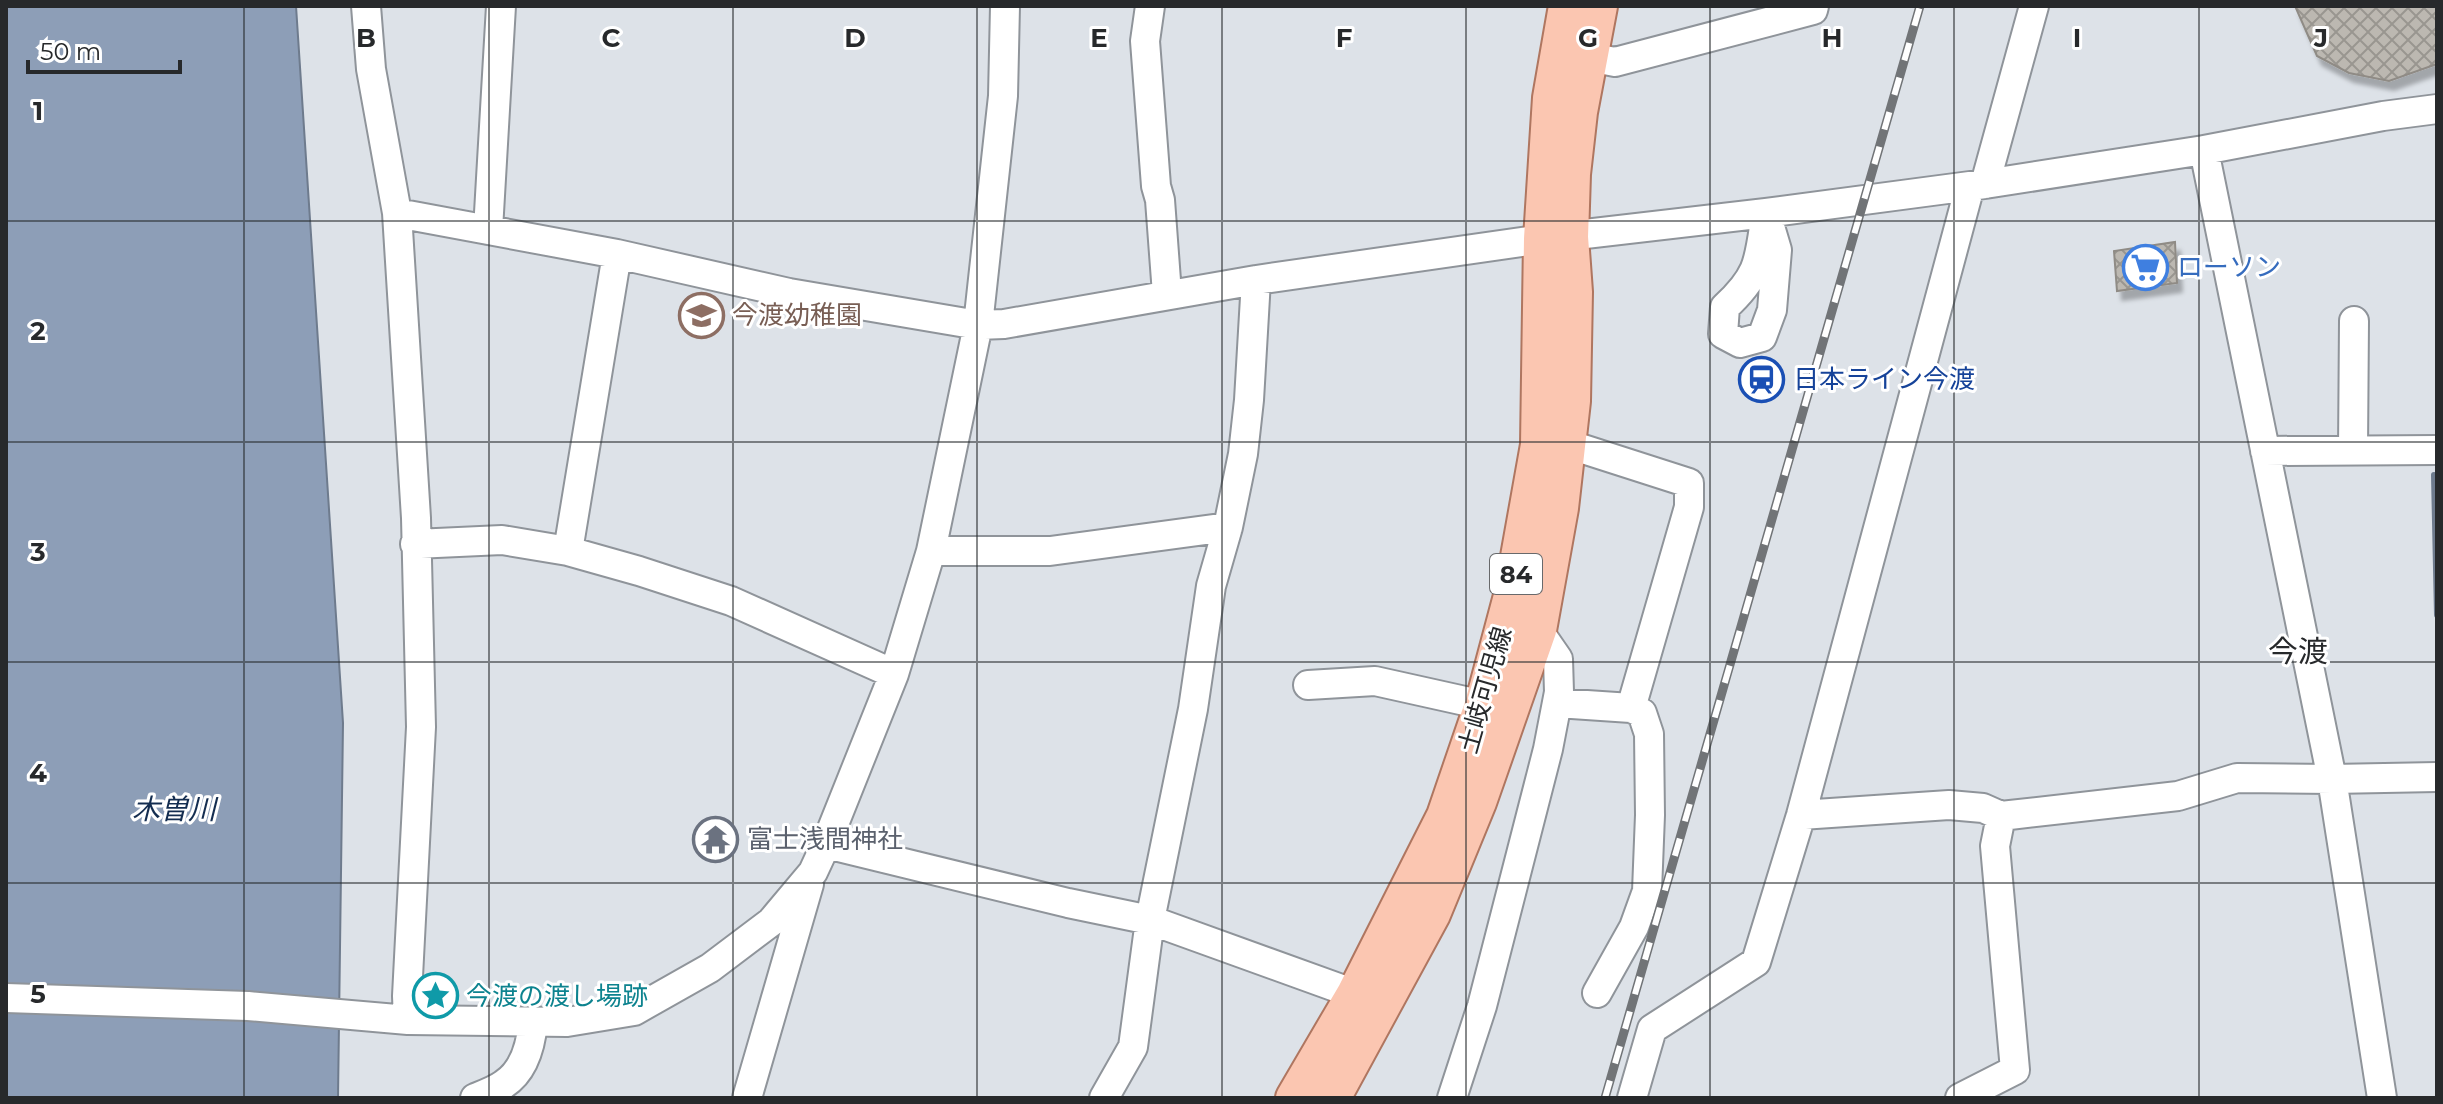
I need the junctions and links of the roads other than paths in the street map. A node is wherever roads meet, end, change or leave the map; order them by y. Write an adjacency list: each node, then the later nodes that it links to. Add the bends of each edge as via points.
1 (366, 6): 13 (street, via 371,69)
2 (501, 6): 15 (street)
3 (1005, 6): 23 (street, via 1003,96)
4 (1150, 6): 20 (street, via 1145,41)
5 (1567, 6): 16 (main road, 土岐可児線 / 84, via 1551,98)
6 (1599, 6): 9 (main road, 土岐可児線 / 84)
7 (1814, 6): 9 (street, via 1615,62)
8 (2034, 6): 12 (street)
9 (1589, 57): 16 (main road, 土岐可児線 / 84, via 1572,174)
10 (2437, 109): 11 (street)
11 (2204, 150): 12 (street); 27 (street)
12 (1977, 185): 14 (street); 40 (street)
13 (397, 213): 15 (street); 29 (street)
14 (1766, 213): 16 (street); 19 (street, via 1757,268); 21 (street, via 1777,250)
15 (488, 230): 17 (street)
16 (1556, 238): 18 (street); 26 (main road, 土岐可児線 / 84, via 1574,292); 36 (main road, 土岐可児線 / 84, via 1539,445 1512,596)
17 (617, 254): 23 (street, via 789,293); 30 (street)
18 (1256, 280): 20 (street); 28 (street, via 1243,454)
19 (1742, 292): 21 (street, via 1758,295); 21 (street, via 1725,307 1723,334 1740,343 1762,337)
20 (1167, 294): 23 (street)
21 (1772, 310)
22 (2354, 321): 24 (street)
23 (978, 325): 31 (street)
24 (2353, 450): 25 (street); 27 (street)
25 (2437, 450)
26 (1566, 451): 32 (main road, 土岐可児線 / 84); 37 (street, via 1583,449 1689,483 1689,507)
27 (2265, 451): 39 (street)
28 (1228, 527): 31 (street, via 1050,551); 44 (street, via 1211,586 1193,709)
29 (415, 544): 30 (street, via 502,540); 48 (street, via 421,727)
30 (568, 551): 33 (street, via 731,601)
31 (931, 551): 33 (street)
32 (1538, 630): 35 (street, via 1558,659); 55 (main road, 土岐可児線 / 84, via 1432,914)
33 (894, 674): 42 (street)
34 (1308, 685): 36 (street, via 1375,681)
35 (1557, 703): 37 (street); 56 (street, via 1482,1006)
36 (1483, 705): 46 (main road, 土岐可児線 / 84, via 1445,816)
37 (1631, 708): 45 (street, via 1642,713 1649,734 1647,891 1634,927)
38 (2437, 777): 39 (street)
39 (2332, 779): 41 (street, via 2237,778 2178,796); 59 (street)
40 (1801, 815): 41 (street, via 1949,805 1983,808); 57 (street, via 1756,962 1652,1029)
41 (2001, 816): 50 (street, via 1995,846)
42 (826, 844): 43 (street); 44 (street)
43 (813, 872): 49 (street, via 771,922 710,968 634,1011); 52 (street)
44 (1150, 920): 46 (street); 53 (street, via 1133,1047)
45 (1597, 993)
46 (1355, 994): 54 (main road, 土岐可児線 / 84)
47 (6, 998): 48 (street, via 248,1006)
48 (408, 1020): 49 (street)
49 (533, 1022): 51 (street, via 519,1069 506,1083)
50 (2017, 1084): 58 (street)
51 (475, 1098)
52 (747, 1098)
53 (1104, 1098)
54 (1294, 1098)
55 (1332, 1098)
56 (1452, 1098)
57 (1632, 1098)
58 (1960, 1098)
59 (2382, 1098)

